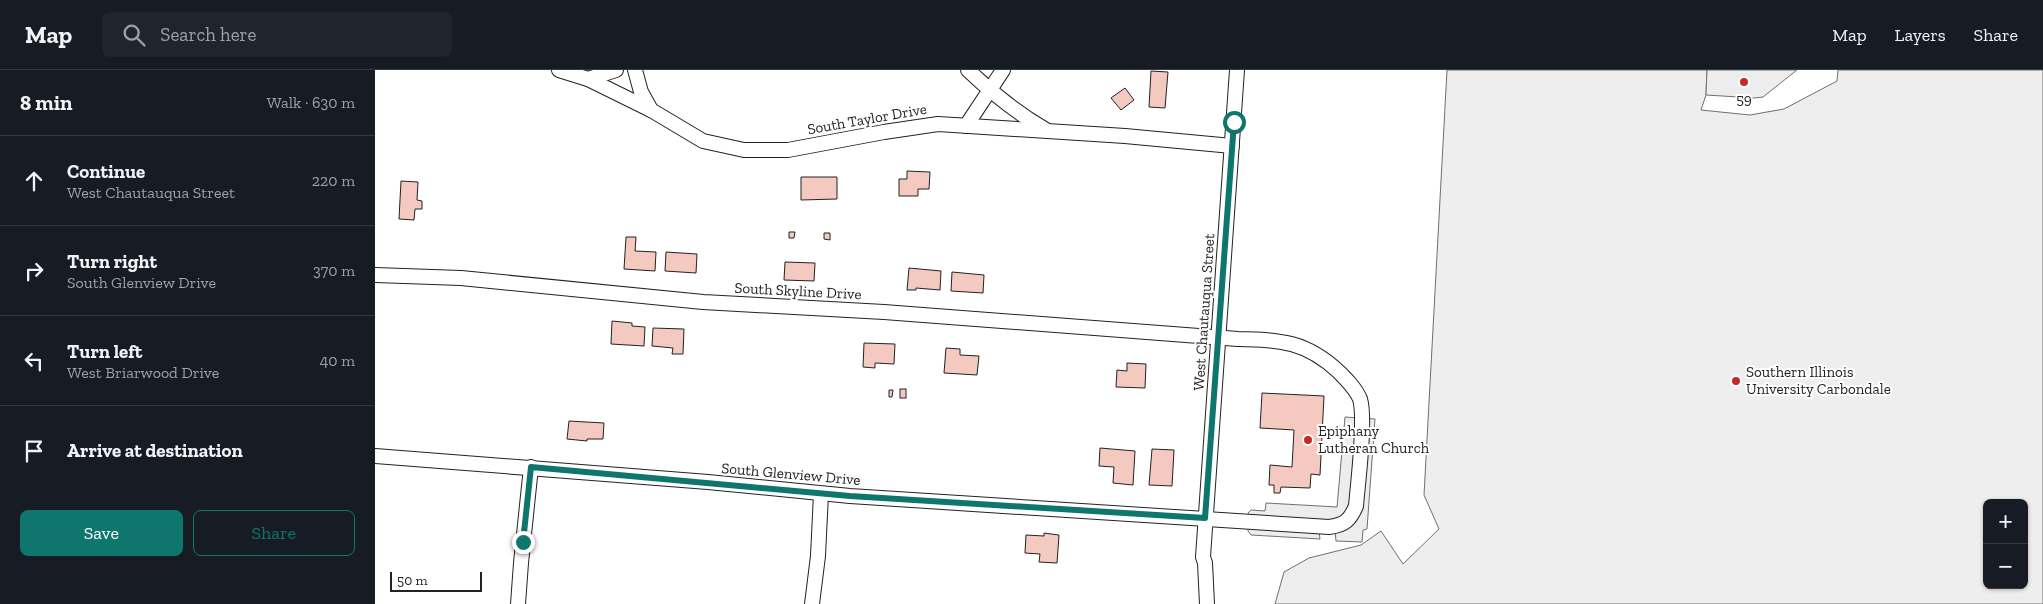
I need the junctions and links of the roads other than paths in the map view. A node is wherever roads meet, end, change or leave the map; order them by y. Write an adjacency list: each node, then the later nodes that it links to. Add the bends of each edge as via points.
1 (559, 70): 7 (street)
2 (616, 70): 7 (street)
3 (635, 70): 9 (street, via 641,92)
4 (968, 70): 8 (street)
5 (1003, 70): 8 (street)
6 (1237, 70): 12 (street, West Chautauqua Street)
7 (588, 78): 9 (street, South Taylor Drive)
8 (989, 91): 10 (street); 11 (street)
9 (651, 110): 10 (street, South Taylor Drive, via 703,141 744,150 788,150 938,124)
10 (966, 126): 11 (street, South Taylor Drive)
11 (1049, 132): 12 (street, South Taylor Drive)
12 (1232, 146): 14 (street, West Chautauqua Street)
13 (375, 275): 14 (street, South Skyline Drive, via 461,278 703,302)
14 (1219, 337): 18 (street, West Chautauqua Street); 18 (street, South Skyline Drive, via 1289,342 1327,360 1351,384 1360,400 1361,416 1356,506 1347,522 1329,527)
15 (375, 456): 16 (street, South Glenview Drive)
16 (531, 467): 17 (street, South Glenview Drive); 20 (street)
17 (821, 494): 18 (street, South Glenview Drive); 21 (street)
18 (1205, 518): 19 (street, West Chautauqua Street)
19 (1203, 557): 22 (street, West Chautauqua Street, via 1199,564); 23 (street, West Chautauqua Street)
20 (518, 604)
21 (812, 604)
22 (1198, 604)
23 (1207, 604)

